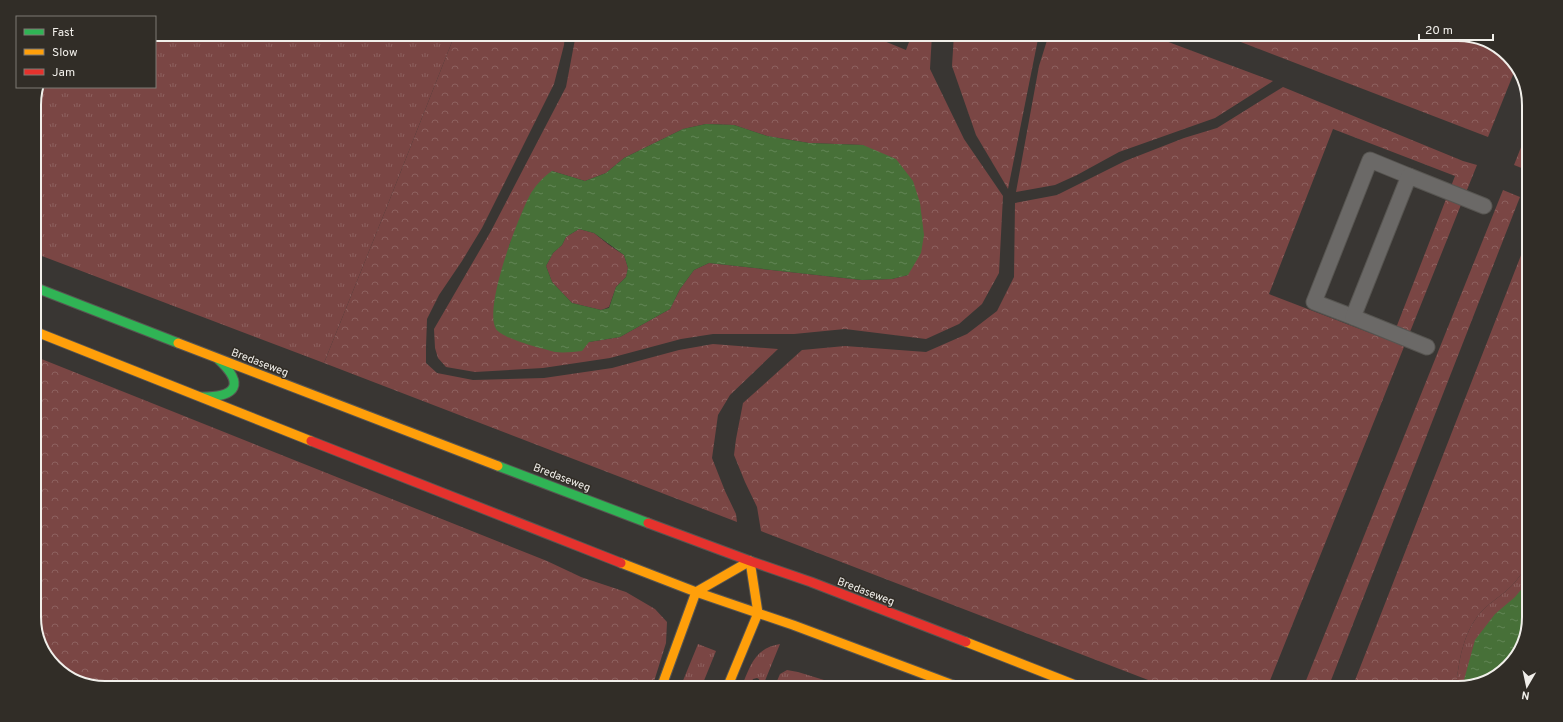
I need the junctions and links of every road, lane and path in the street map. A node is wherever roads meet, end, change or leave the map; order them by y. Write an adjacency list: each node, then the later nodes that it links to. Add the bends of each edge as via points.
1 (1409, 176): 2 (lane); 4 (lane); 4 (lane, via 1370,160 1314,302)
2 (1484, 206)
3 (41, 290): 7 (main road, Bredaseweg)
4 (1352, 317): 6 (lane)
5 (41, 334): 8 (main road)
6 (1427, 347)
7 (218, 359): 8 (main road, via 234,376 233,387 227,394); 9 (main road, Bredaseweg)
8 (202, 397): 10 (main road)
9 (750, 562): 10 (main road); 11 (main road); 15 (main road, Bredaseweg, via 811,582)
10 (696, 592): 11 (main road); 12 (main road)
11 (758, 612): 13 (main road); 14 (main road)
12 (664, 681)
13 (730, 681)
14 (942, 681)
15 (1065, 681)

